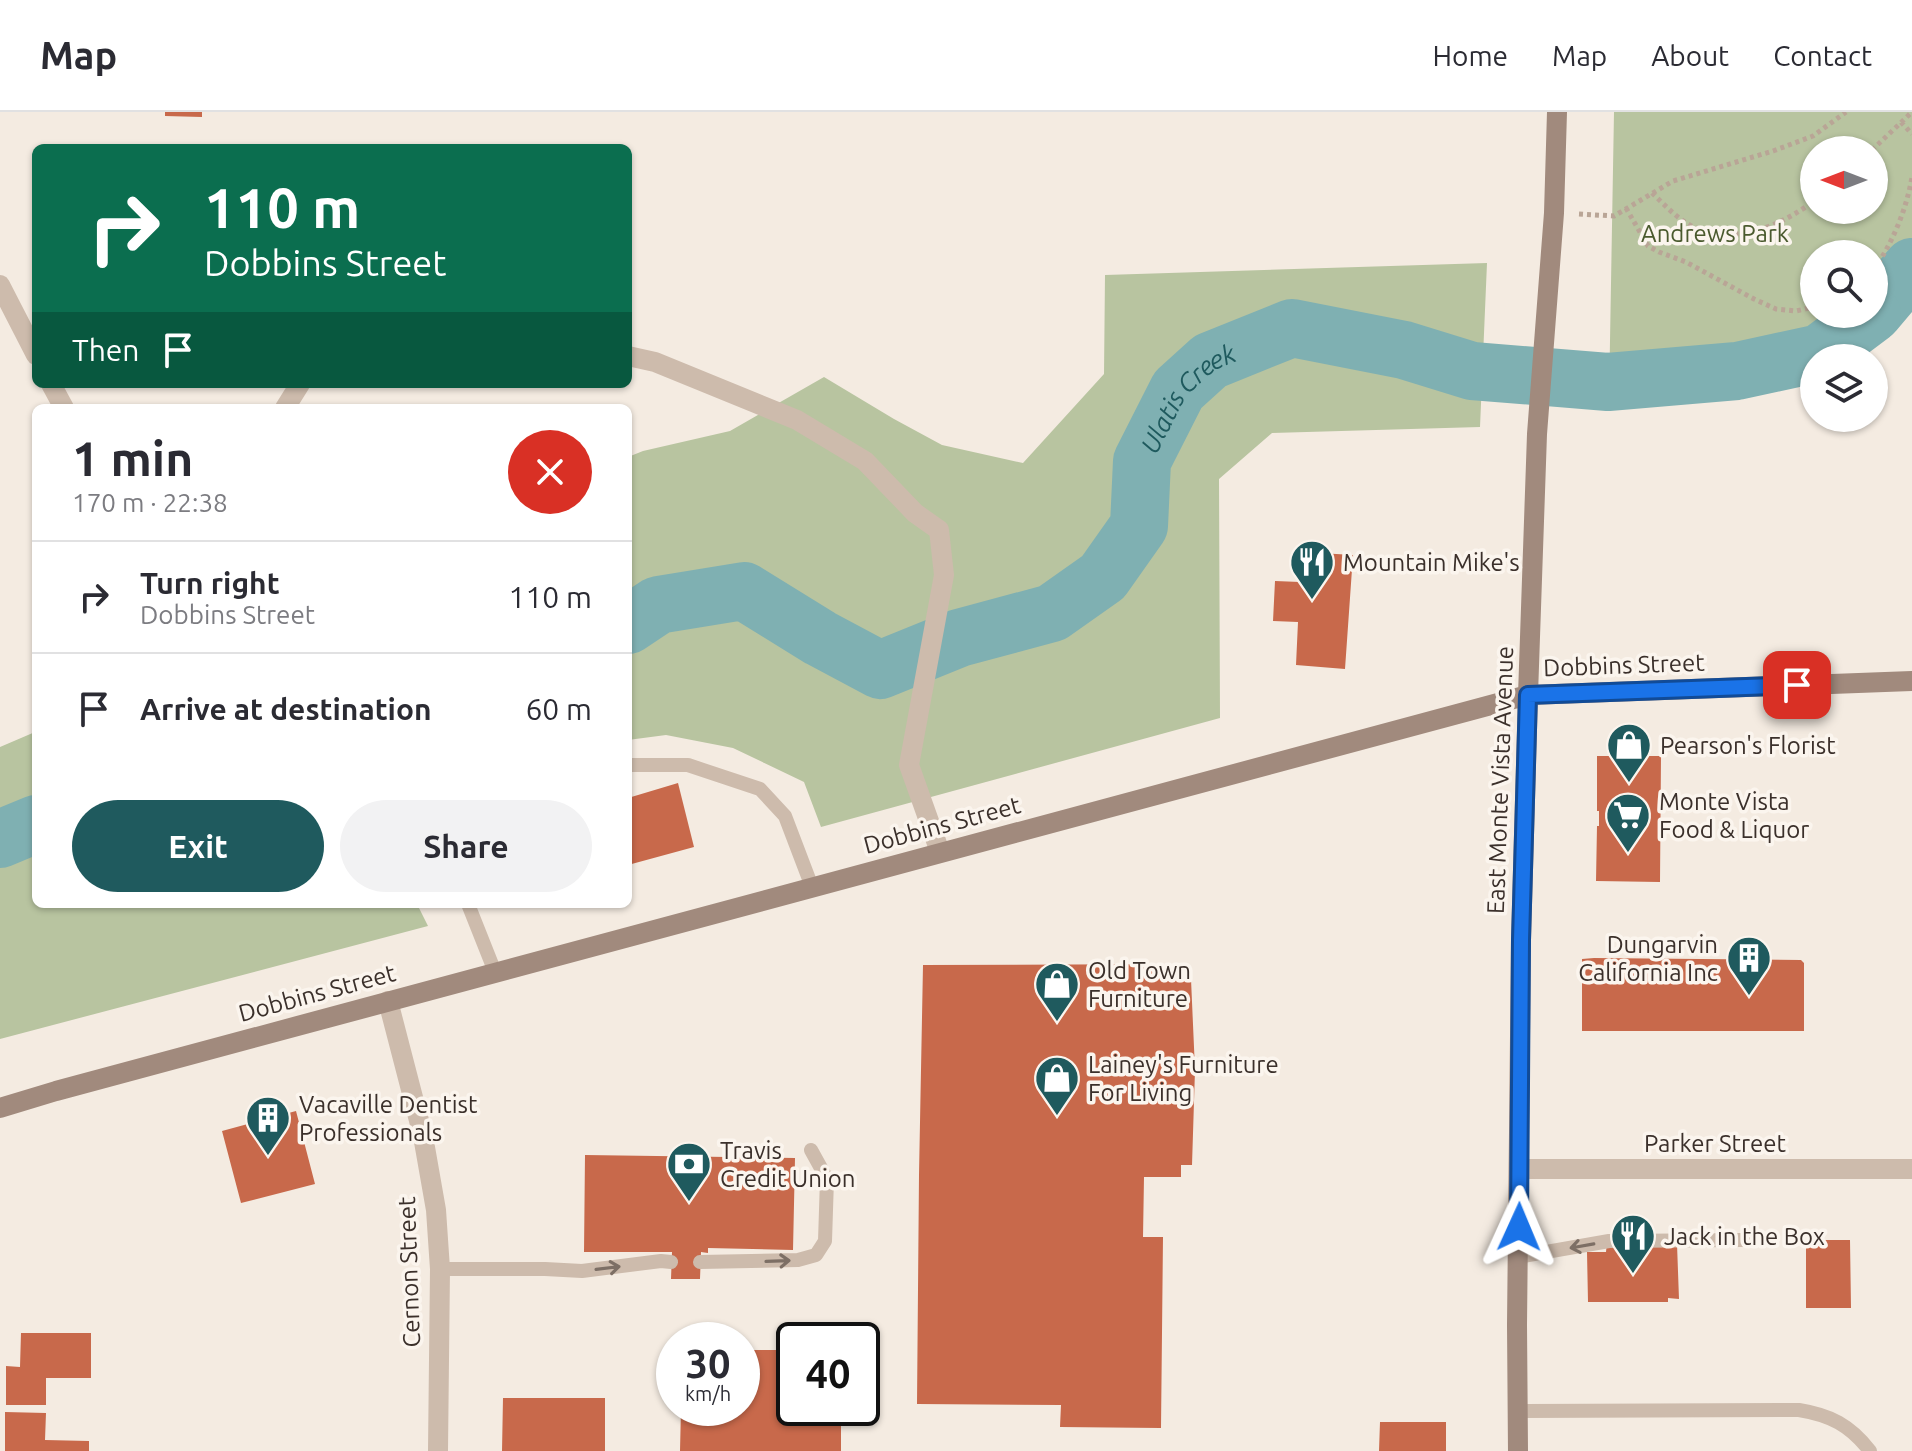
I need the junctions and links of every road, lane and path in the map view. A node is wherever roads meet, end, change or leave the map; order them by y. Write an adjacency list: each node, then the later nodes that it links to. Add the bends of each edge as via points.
1 (1557, 112): 11 (main road, East Monte Vista Avenue)
2 (1846, 112): 8 (path, via 1813,136 1673,181)
3 (1912, 112): 4 (path)
4 (1901, 122): 5 (path); 6 (path)
5 (1912, 134)
6 (1886, 136)
7 (1912, 177): 12 (path)
8 (1652, 193): 9 (path); 10 (path, via 1685,222 1723,234 1776,224)
9 (1626, 208): 11 (path, via 1614,216); 14 (path, via 1648,246 1776,309)
10 (1800, 211)
11 (1554, 213): 18 (main road, East Monte Vista Avenue, via 1537,434)
12 (1888, 246)
13 (0, 285): 15 (street)
14 (1800, 310)
15 (32, 347)
16 (632, 357): 20 (street, via 797,420 865,461 939,530 944,575 909,765)
17 (1912, 681): 18 (main road, Dobbins Street)
18 (1528, 695): 20 (main road, Dobbins Street); 27 (main road, East Monte Vista Avenue)
19 (632, 765): 21 (lane, via 688,765 760,789 785,816)
20 (940, 852): 21 (main road, Dobbins Street)
21 (812, 887): 23 (main road, Dobbins Street)
22 (470, 908): 23 (lane)
23 (495, 972): 24 (main road, Dobbins Street)
24 (388, 1001): 25 (main road, Dobbins Street); 33 (street, Cernon Street, via 423,1136)
25 (0, 1108)
26 (811, 1150): 32 (lane, one-way to 26, via 816,1255 825,1241 827,1179)
27 (1519, 1169): 28 (street, Parker Street); 30 (main road, East Monte Vista Avenue)
28 (1912, 1169)
29 (1743, 1240): 30 (lane, one-way to 30, via 1609,1241)
30 (1518, 1257): 34 (main road, East Monte Vista Avenue)
31 (671, 1262): 33 (lane, one-way to 31, via 582,1271)
32 (700, 1262)
33 (440, 1269): 35 (street, Cernon Street)
34 (1517, 1411): 36 (main road, East Monte Vista Avenue); 37 (lane, via 1799,1410 1842,1423)
35 (438, 1451)
36 (1518, 1451)
37 (1870, 1451)

